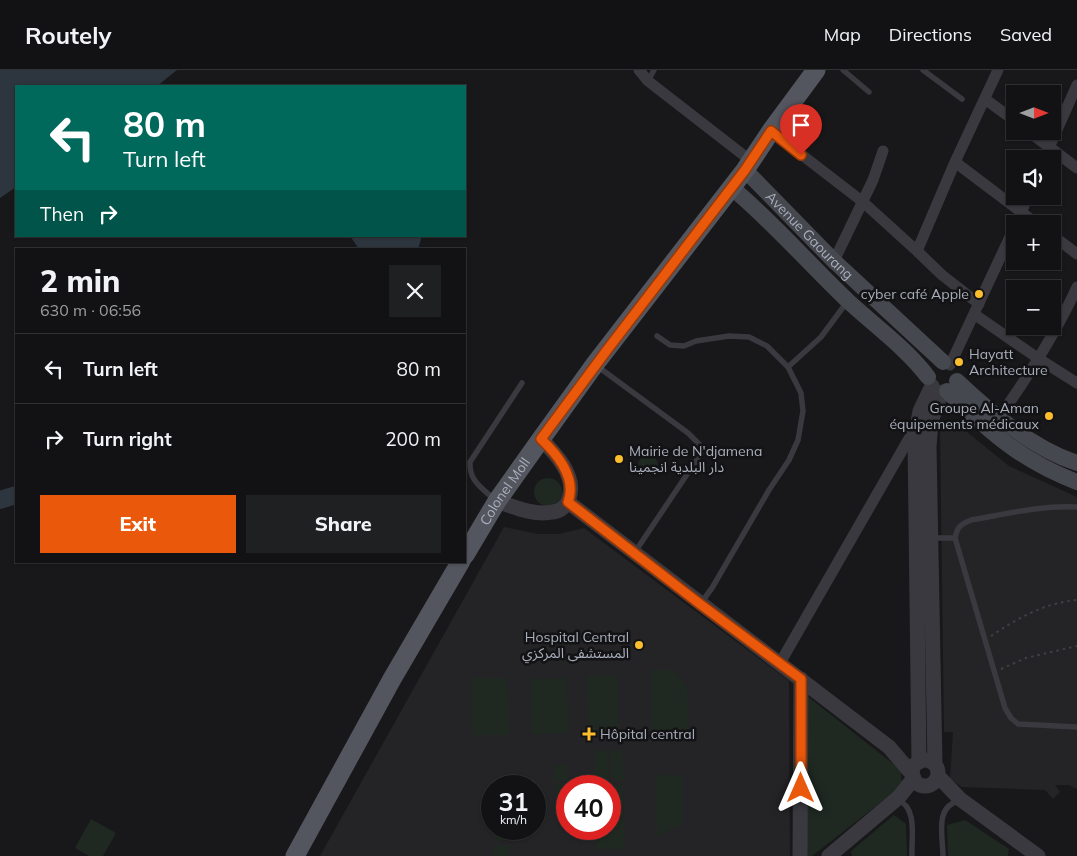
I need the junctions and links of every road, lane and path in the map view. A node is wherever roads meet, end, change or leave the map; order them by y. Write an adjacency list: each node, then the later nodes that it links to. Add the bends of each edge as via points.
1 (640, 70): 7 (street)
2 (654, 70): 7 (lane)
3 (816, 70): 13 (main road, Colonel Moll)
4 (843, 70): 9 (lane)
5 (923, 70): 10 (lane)
6 (998, 70): 11 (street)
7 (648, 81): 18 (street)
8 (1077, 85): 15 (street)
9 (869, 92)
10 (962, 99)
11 (985, 99): 12 (street); 17 (street)
12 (1006, 115)
13 (771, 131): 18 (main road, Colonel Moll); 21 (street)
14 (1039, 140): 15 (street)
15 (1049, 148): 19 (street)
16 (883, 151): 21 (street)
17 (955, 162): 23 (street); 28 (street)
18 (748, 165): 20 (main road, Colonel Moll); 30 (main road, Avenue Gaourang)
19 (1077, 168)
20 (731, 187): 32 (main road, Avenue Gaourang); 36 (main road, Colonel Moll)
21 (863, 202): 28 (street); 30 (street)
22 (1025, 205): 23 (street)
23 (1022, 212): 24 (street); 25 (street)
24 (1021, 215)
25 (1026, 215)
26 (1061, 242): 29 (street)
27 (1006, 247): 33 (street)
28 (917, 251): 33 (street)
29 (1077, 254)
30 (834, 261): 37 (main road, Avenue Gaourang)
31 (1077, 287): 35 (street)
32 (848, 300): 38 (lane, via 821,337); 41 (main road, Avenue Gaourang)
33 (977, 309): 35 (street); 37 (street)
34 (657, 336): 38 (lane, via 670,345 684,346 729,336 749,337 767,346)
35 (1039, 359): 40 (street); 42 (street)
36 (596, 364): 44 (main road, Colonel Moll); 53 (lane, via 701,446 702,452)
37 (947, 364): 41 (main road, via 957,374); 41 (main road, via 939,363 931,368)
38 (788, 367): 56 (lane, via 801,393 803,411 798,440 789,460)
39 (522, 383): 47 (lane, via 470,462 472,478)
40 (1077, 383)
41 (941, 385): 42 (main road, Avenue Gaourang); 43 (street, via 920,411); 46 (main road, Avenue Gaourang, via 1001,440 1026,458); 50 (street, via 930,421)
42 (1000, 416): 45 (main road, Avenue Gaourang, via 1041,447)
43 (917, 424): 59 (street); 63 (street, via 915,459)
44 (541, 439): 47 (main road, Colonel Moll); 48 (street, via 568,475 571,486)
45 (1077, 463)
46 (1077, 482)
47 (497, 501): 48 (street, via 542,513 559,510); 52 (main road, Colonel Moll)
48 (568, 502): 53 (street)
49 (1077, 506): 51 (lane, via 1036,508 971,520 956,530)
50 (930, 538): 51 (lane); 63 (street)
51 (955, 538): 57 (lane)
52 (466, 552)
53 (634, 553): 56 (street)
54 (460, 563): 66 (main road)
55 (1077, 600): 57 (path, via 1030,612)
56 (700, 604): 59 (street)
57 (985, 640): 60 (lane)
58 (1077, 646): 60 (path, via 1026,658)
59 (780, 663): 61 (street)
60 (994, 672): 62 (lane, via 1005,708 1018,724)
61 (801, 679): 63 (street, via 889,747 906,755); 67 (street)
62 (1077, 727)
63 (923, 774): 64 (street); 65 (street)
64 (897, 798): 68 (street); 69 (lane, via 909,808)
65 (961, 800): 70 (lane, via 946,807 942,816); 71 (street)
66 (294, 856)
67 (800, 856)
68 (829, 856)
69 (912, 856)
70 (943, 856)
71 (1038, 856)

